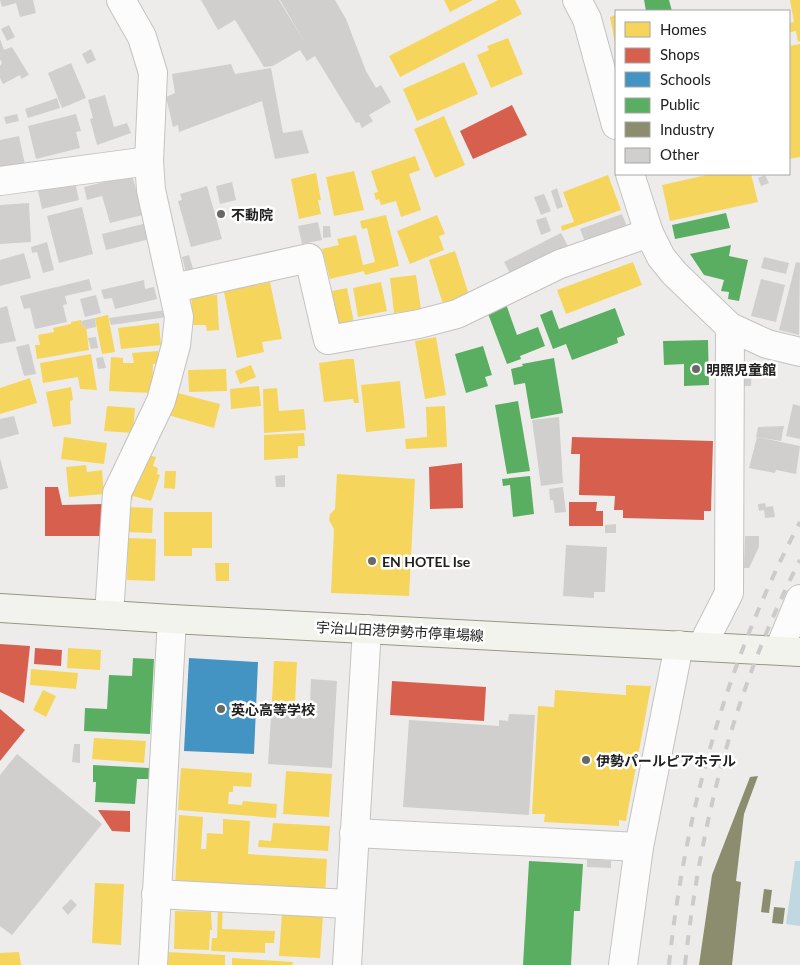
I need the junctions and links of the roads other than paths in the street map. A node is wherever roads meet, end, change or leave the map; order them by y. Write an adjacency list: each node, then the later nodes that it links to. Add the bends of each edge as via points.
1 (121, 0): 4 (street, via 142,37 153,73)
2 (577, 0): 3 (street, via 586,19)
3 (615, 121)
4 (149, 161): 6 (street); 8 (street, via 151,190)
5 (630, 175): 7 (street)
6 (0, 181)
7 (650, 233): 8 (street, via 560,264 457,314 328,340 309,258); 9 (street, via 661,257 674,273)
8 (174, 288): 13 (street, via 178,317 176,345 160,401 118,493)
9 (730, 327): 10 (street, via 767,344); 16 (street, via 729,593)
10 (800, 352)
11 (800, 599): 17 (street)
12 (0, 608): 13 (main road, 宇治山田港伊勢市停車場線)
13 (109, 615): 14 (main road, 宇治山田港伊勢市停車場線)
14 (172, 619): 15 (main road, 宇治山田港伊勢市停車場線); 20 (street)
15 (367, 629): 16 (main road, 宇治山田港伊勢市停車場線); 18 (street)
16 (690, 646): 17 (main road, 宇治山田港伊勢市停車場線); 19 (street)
17 (790, 651)
18 (354, 834): 19 (street); 21 (street)
19 (639, 846): 24 (street)
20 (156, 894): 21 (street); 22 (street)
21 (349, 904): 23 (street)
22 (153, 965)
23 (346, 965)
24 (623, 965)

